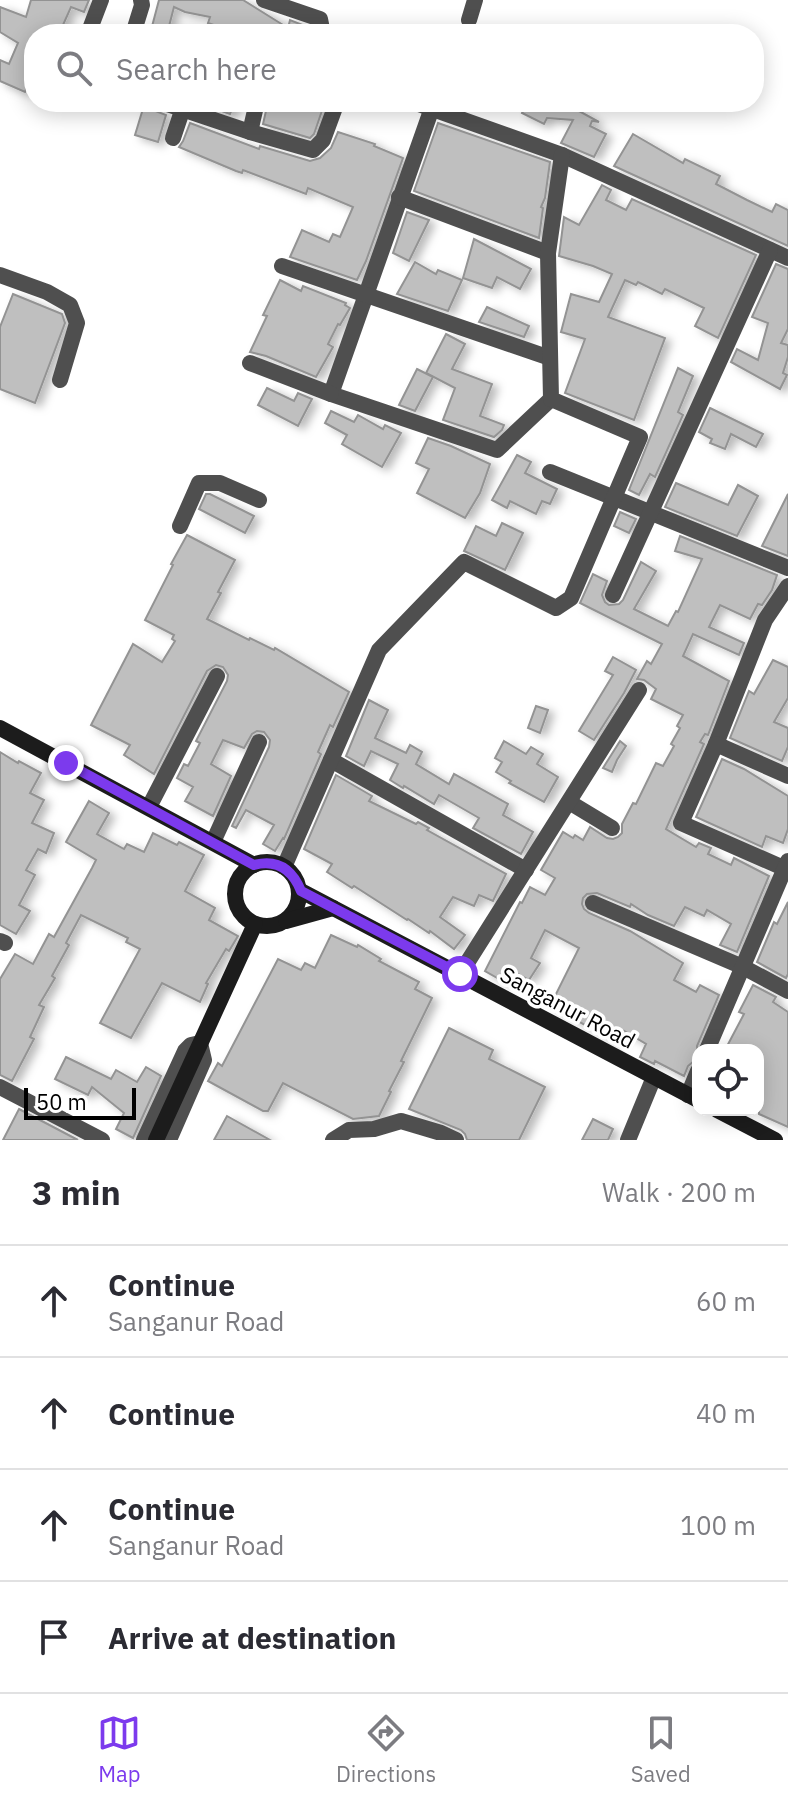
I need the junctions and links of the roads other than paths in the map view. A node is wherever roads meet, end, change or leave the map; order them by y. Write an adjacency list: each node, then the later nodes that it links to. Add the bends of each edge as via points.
1 (101, 0): 6 (street)
2 (141, 0): 7 (street)
3 (264, 0): 8 (street, via 320,19)
4 (475, 0): 5 (street)
5 (469, 20)
6 (92, 24)
7 (136, 24)
8 (321, 24)
9 (181, 112): 16 (street)
10 (198, 112): 15 (street)
11 (255, 112): 15 (street)
12 (333, 112): 15 (street, via 323,140 313,150)
13 (431, 112): 18 (street)
14 (443, 112): 17 (street)
15 (250, 132)
16 (173, 138)
17 (562, 155): 19 (street); 20 (street)
18 (399, 197): 20 (street); 24 (street)
19 (770, 250): 21 (street); 33 (street)
20 (548, 253): 25 (street)
21 (788, 258)
22 (282, 266): 24 (street)
23 (0, 275): 27 (street, via 70,305 77,323)
24 (365, 295): 25 (street); 28 (street)
25 (550, 358): 29 (street)
26 (250, 363): 28 (street)
27 (60, 380)
28 (331, 394): 29 (street, via 497,450)
29 (551, 399): 31 (street, via 640,437)
30 (550, 472): 31 (street)
31 (614, 497): 33 (street); 43 (street, via 571,598 556,608 464,562 379,650)
32 (259, 500): 34 (street, via 220,483 199,483)
33 (650, 514): 35 (street); 37 (street)
34 (180, 526)
35 (788, 568)
36 (788, 586): 42 (street, via 765,620)
37 (613, 595)
38 (217, 676): 46 (street)
39 (639, 690): 45 (street)
40 (0, 728): 46 (main road)
41 (259, 742): 48 (street)
42 (716, 744): 44 (street); 51 (street, via 681,823)
43 (331, 760): 50 (street); 52 (street)
44 (788, 776)
45 (569, 802): 47 (street); 52 (street)
46 (149, 807): 48 (main road)
47 (612, 828)
48 (218, 844): 49 (main road); 53 (main road)
49 (254, 865): 50 (main road); 53 (main road)
50 (284, 867): 54 (main road)
51 (787, 867): 59 (street)
52 (526, 870): 60 (street)
53 (236, 890): 58 (main road, via 239,910)
54 (301, 891): 56 (main road, Sanganur Road); 57 (main road)
55 (593, 903): 59 (street)
56 (333, 908): 57 (main road); 60 (main road, Sanganur Road)
57 (286, 921): 58 (main road)
58 (255, 924): 63 (main road)
59 (743, 967): 61 (street); 62 (street)
60 (460, 974): 64 (main road, Sanganur Road)
61 (788, 991)
62 (710, 1044)
63 (197, 1049): 69 (street, via 191,1045 185,1051); 70 (main road); 71 (street, via 204,1060)
64 (654, 1077): 66 (main road, Sanganur Road); 74 (street)
65 (0, 1087): 68 (street)
66 (692, 1097)
67 (729, 1116): 75 (main road)
68 (102, 1140)
69 (144, 1140)
70 (156, 1140)
71 (169, 1140)
72 (333, 1140): 73 (street, via 349,1130 401,1121)
73 (456, 1140)
74 (628, 1140)
75 (775, 1140)

